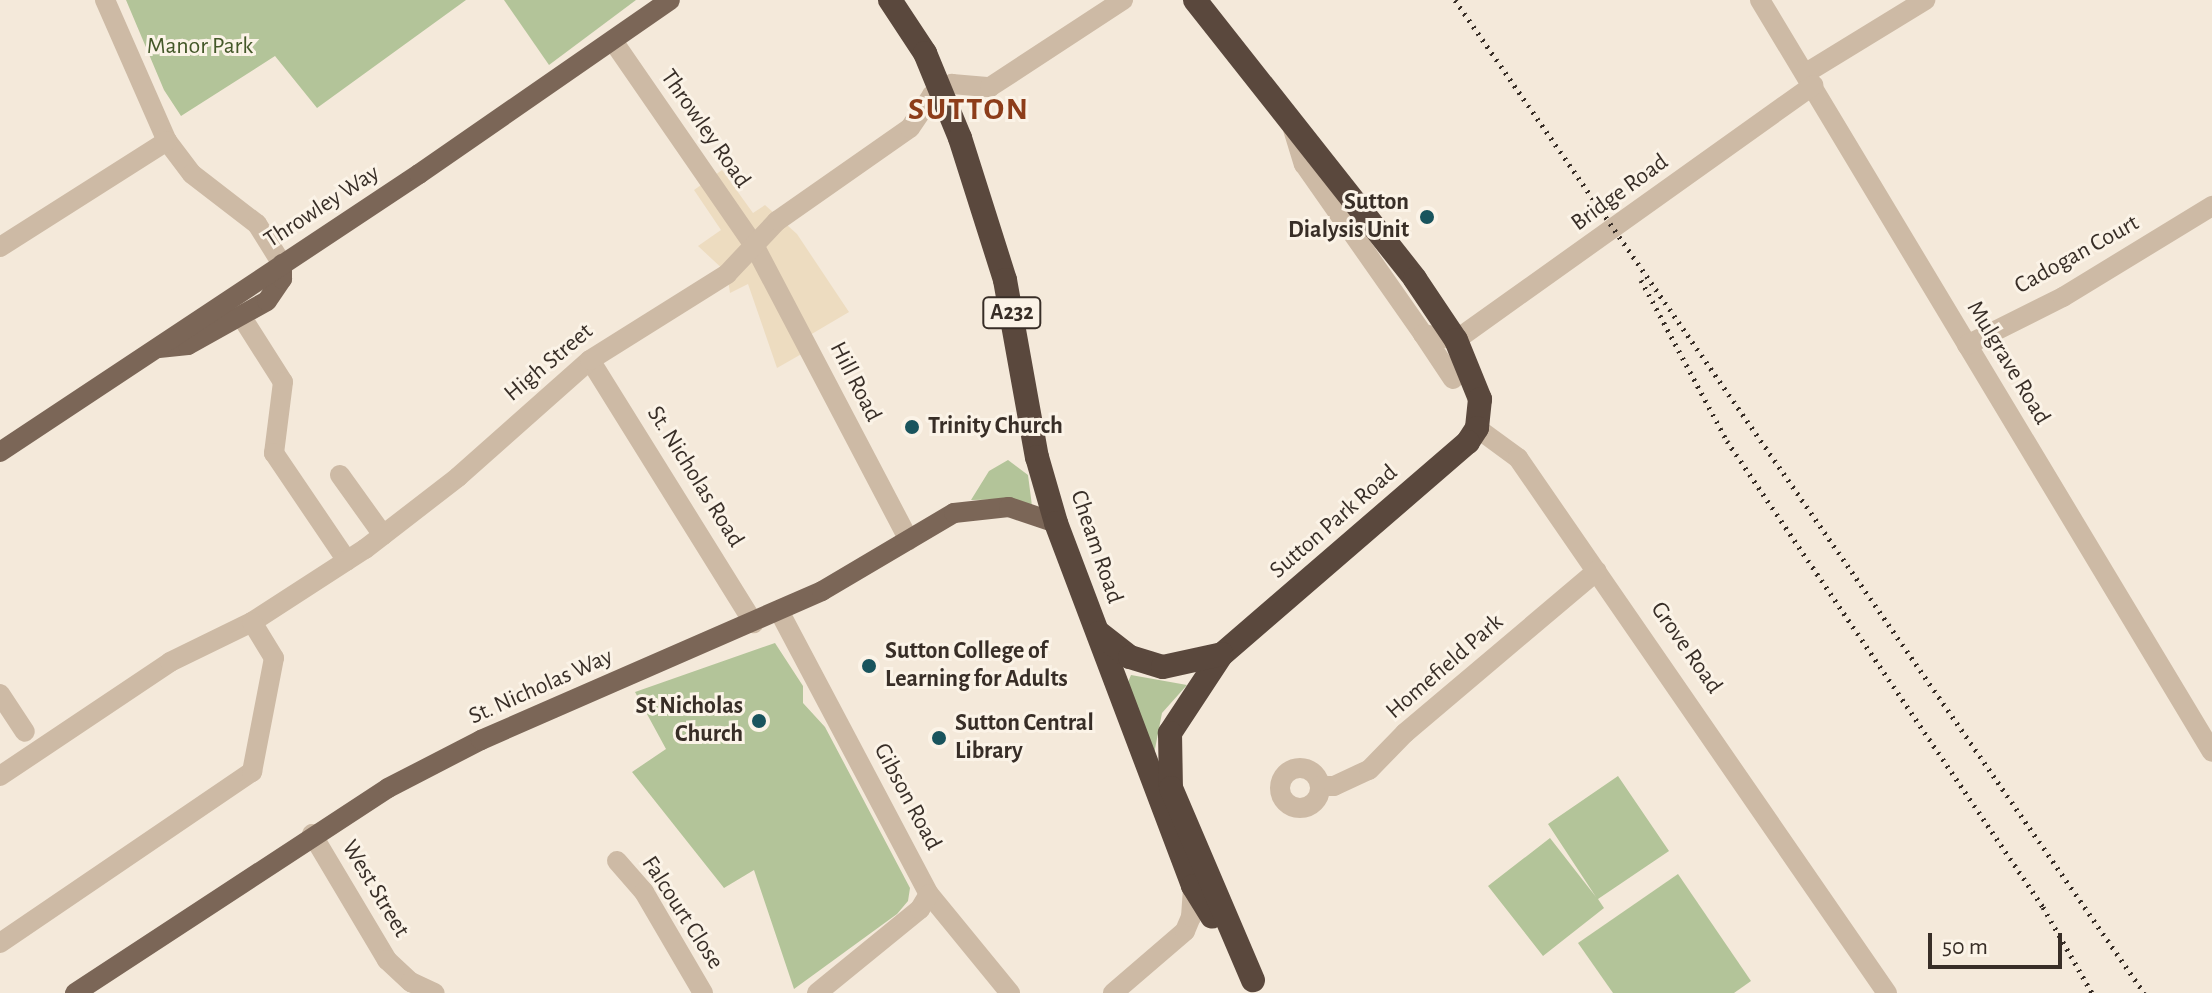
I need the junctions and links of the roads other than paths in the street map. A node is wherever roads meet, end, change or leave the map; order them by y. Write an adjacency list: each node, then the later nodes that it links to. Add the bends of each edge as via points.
1 (105, 0): 12 (street)
2 (670, 0): 8 (main road, Throwley Way)
3 (890, 0): 10 (highway, A232)
4 (1123, 0): 10 (street, via 990,87 967,84)
5 (1760, 0): 9 (street, Mulgrave Road)
6 (1925, 0): 9 (street, Bridge Road)
7 (1200, 2): 11 (highway)
8 (613, 41): 17 (street, Throwley Road); 18 (main road, Throwley Way)
9 (1809, 79): 21 (street, Bridge Road, via 1646,208); 22 (street, Mulgrave Road)
10 (946, 98): 17 (street, High Street, via 927,100 910,128 777,221); 29 (highway, Cheam Road / A232, via 1005,280 1037,457)
11 (1287, 112): 14 (highway); 15 (street, via 1304,164)
12 (167, 141): 16 (street); 18 (street, via 192,174 257,224)
13 (2212, 206): 22 (street, Cadogan Court, via 2063,297)
14 (1367, 215): 15 (street); 21 (highway)
15 (1340, 216): 20 (street)
16 (0, 247)
17 (755, 247): 24 (street, High Street, via 706,288 635,327); 31 (street, Hill Road)
18 (282, 264): 19 (main road, via 275,293); 23 (main road, Throwley Way)
19 (241, 316): 23 (main road, via 188,345); 32 (street, via 283,382 274,453)
20 (1423, 334): 21 (street); 25 (street)
21 (1456, 340): 26 (highway, via 1480,399)
22 (1967, 345): 41 (street, Mulgrave Road)
23 (155, 348): 27 (main road, Throwley Way)
24 (590, 360): 30 (street, High Street, via 458,477); 36 (street, St. Nicholas Road)
25 (1453, 379)
26 (1477, 428): 33 (street, Grove Road, via 1518,458); 38 (highway, Sutton Park Road / A232, via 1453,457)
27 (0, 452)
28 (340, 475): 30 (street)
29 (1056, 523): 31 (main road, St. Nicholas Way, via 1009,507 975,507); 37 (highway, Cheam Road / A232)
30 (383, 535): 32 (street, High Street)
31 (909, 540): 34 (main road, St. Nicholas Way)
32 (347, 561): 35 (street, High Street)
33 (1597, 571): 44 (street, Homefield Park, via 1405,733 1369,770 1334,786); 57 (street, Grove Road)
34 (779, 611): 36 (main road, St. Nicholas Way); 48 (street, Gibson Road)
35 (252, 622): 43 (street, High Street, via 170,662); 49 (street, via 274,658 252,772)
36 (754, 623): 45 (main road, St. Nicholas Way, via 481,740)
37 (1094, 628): 38 (highway, Sutton Park Road / A232, via 1123,653 1163,667); 47 (highway, Cheam Road / A232)
38 (1222, 654): 42 (highway, Sutton Park Road / A232, via 1170,733)
39 (0, 694): 40 (street)
40 (25, 732)
41 (2212, 752)
42 (1168, 771): 50 (highway, Cheam Road / A232, via 1181,816)
43 (0, 776)
44 (1320, 786)
45 (312, 834): 52 (main road, St. Nicholas Way); 53 (street, West Street, via 387,960 411,982)
46 (617, 861): 54 (street, Falcourt Close, via 644,892)
47 (1193, 886): 50 (highway, Cheam Road / A232); 56 (street, via 1185,931)
48 (929, 894): 51 (street, via 920,909); 55 (street, Gibson Road)
49 (0, 943)
50 (1256, 987)
51 (822, 989)
52 (75, 993)
53 (435, 993)
54 (703, 993)
55 (1010, 993)
56 (1113, 993)
57 (1887, 993)

